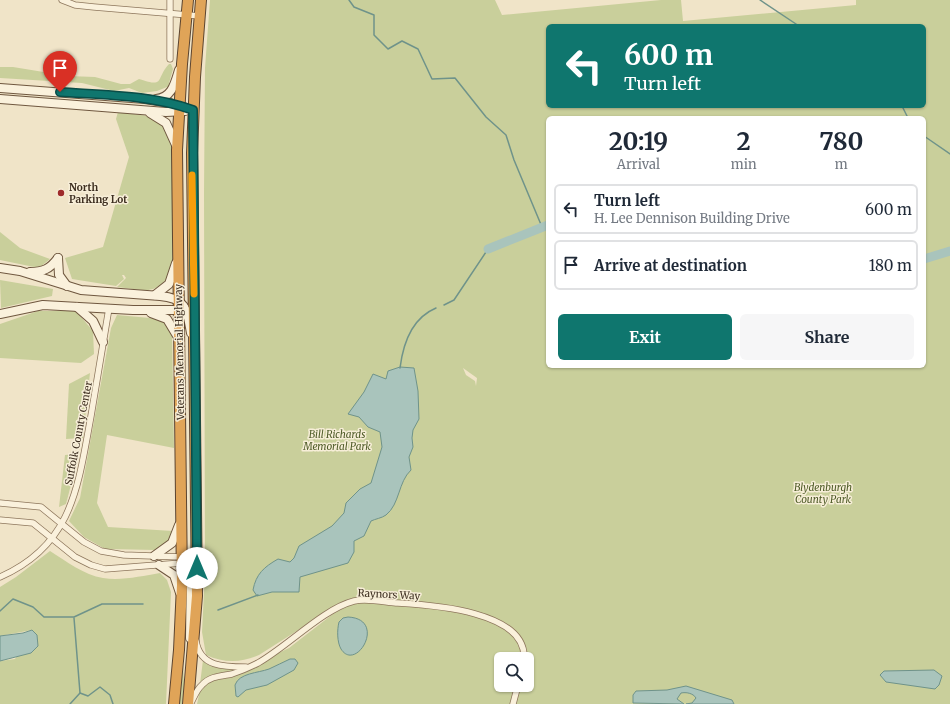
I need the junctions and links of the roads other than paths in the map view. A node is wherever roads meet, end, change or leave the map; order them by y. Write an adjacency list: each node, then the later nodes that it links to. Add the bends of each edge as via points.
1 (62, 0): 5 (street, via 75,5)
2 (170, 0): 5 (street)
3 (188, 0): 6 (highway, Veterans Memorial Highway)
4 (201, 0): 7 (highway, Veterans Memorial Highway)
5 (170, 13): 6 (street); 8 (street)
6 (186, 15): 7 (street); 9 (highway, Veterans Memorial Highway)
7 (200, 16): 15 (highway, Veterans Memorial Highway)
8 (170, 59)
9 (182, 64): 12 (street, via 168,94 159,99); 13 (highway, Veterans Memorial Highway)
10 (0, 88): 12 (street)
11 (0, 99): 14 (street)
12 (145, 99): 13 (street)
13 (179, 108): 14 (street); 15 (street); 16 (highway, Veterans Memorial Highway)
14 (144, 110): 16 (street, via 166,123)
15 (193, 110): 22 (highway, Veterans Memorial Highway)
16 (177, 150): 17 (highway, Veterans Memorial Highway)
17 (178, 257): 21 (street, via 171,282); 23 (highway, Veterans Memorial Highway)
18 (0, 268): 19 (street)
19 (20, 271): 20 (street); 20 (street, via 45,270 58,258 60,278)
20 (68, 287): 21 (street, via 100,292)
21 (155, 295): 23 (street, via 165,296)
22 (194, 297): 23 (street); 30 (highway, Veterans Memorial Highway)
23 (180, 305): 26 (street); 28 (highway, Veterans Memorial Highway); 30 (street, via 188,314)
24 (77, 307): 25 (street); 27 (street, via 37,306); 29 (street, via 93,321)
25 (109, 308): 26 (street); 29 (street, Suffolk County Center)
26 (133, 310): 28 (street, via 165,317)
27 (0, 314)
28 (179, 339): 32 (highway, Veterans Memorial Highway)
29 (103, 342): 34 (street, Suffolk County Center, via 79,481)
30 (194, 359): 36 (highway, Veterans Memorial Highway)
31 (0, 503): 34 (street, via 41,507)
32 (182, 517): 37 (street, via 174,541); 38 (highway, Veterans Memorial Highway)
33 (0, 520): 35 (street, via 33,523)
34 (62, 523): 35 (street, Suffolk County Center); 37 (street, via 84,542 101,551)
35 (52, 538): 39 (street, via 75,557 105,569); 40 (street, Suffolk County Center, via 31,559)
36 (197, 547): 38 (street, via 193,556); 42 (highway, Veterans Memorial Highway)
37 (154, 556): 38 (street)
38 (184, 560): 39 (street); 41 (highway, Veterans Memorial Highway); 44 (street, via 191,568 189,629)
39 (159, 565): 41 (street, via 174,575)
40 (0, 577)
41 (182, 600): 47 (highway, Veterans Memorial Highway)
42 (195, 636): 44 (highway, Veterans Memorial Highway); 45 (street, via 200,653 211,663)
43 (523, 652): 45 (street, Raynors Way, via 516,635 477,614 450,608 357,600 336,608 285,646)
44 (192, 665): 48 (highway, Veterans Memorial Highway)
45 (248, 667): 48 (street, Raynors Way, via 206,681)
46 (516, 692): 49 (street)
47 (174, 704)
48 (189, 704)
49 (513, 704)

